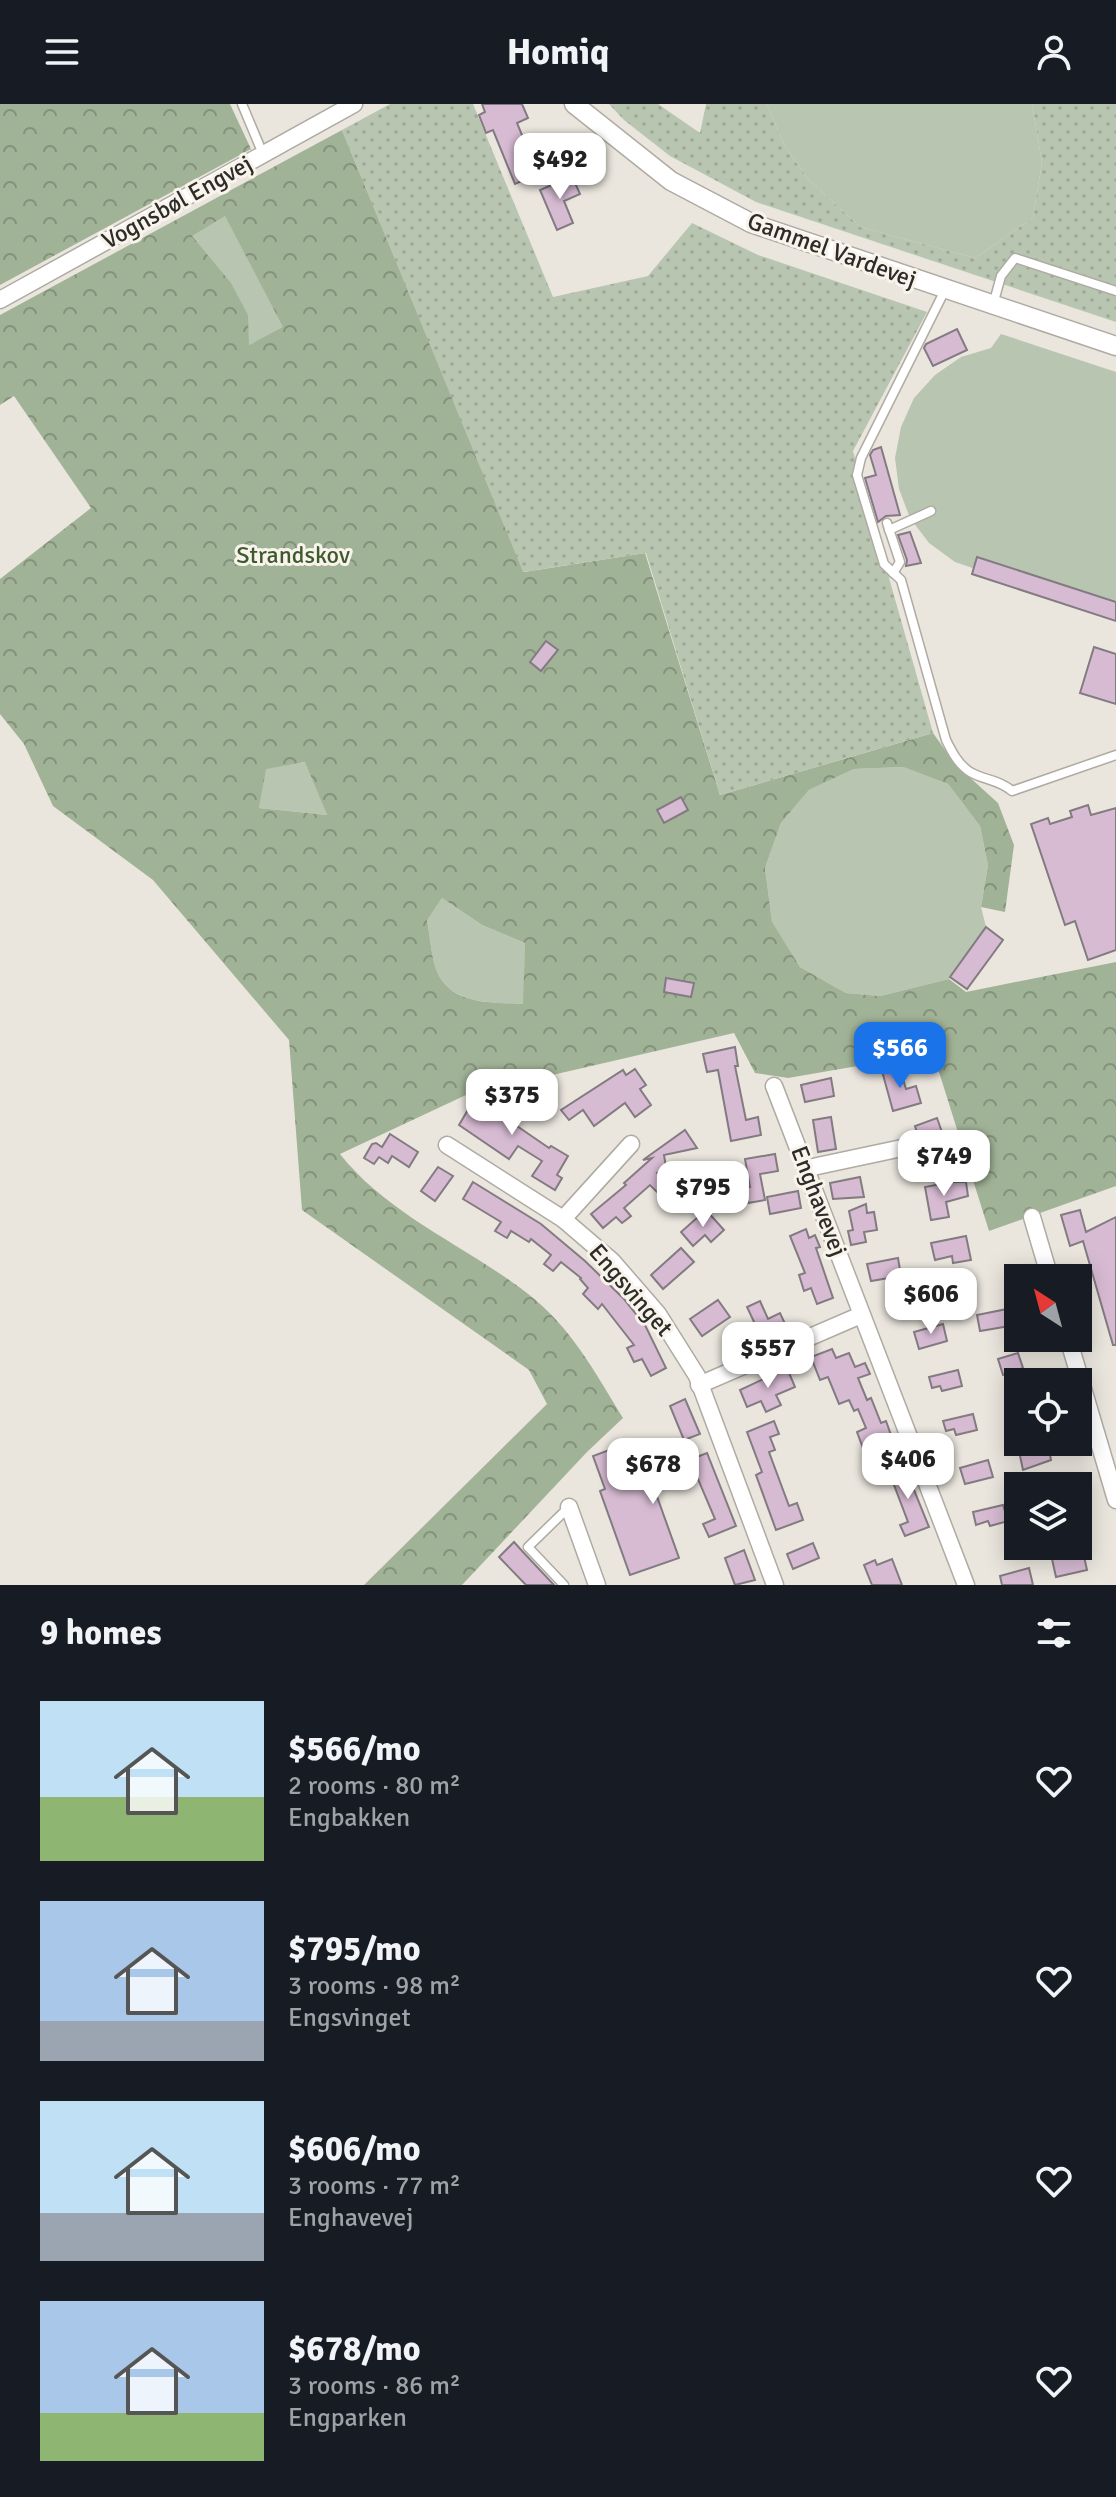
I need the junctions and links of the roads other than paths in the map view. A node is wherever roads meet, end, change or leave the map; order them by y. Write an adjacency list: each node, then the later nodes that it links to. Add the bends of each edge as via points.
1 (242, 104): 4 (lane)
2 (354, 104): 4 (street, Vognsbøl Engvej)
3 (574, 104): 5 (street, Gammel Vardevej, via 671,181 751,223)
4 (264, 155): 7 (street, Vognsbøl Engvej)
5 (945, 290): 8 (street, Gammel Vardevej); 11 (lane, via 857,475 884,564)
6 (1116, 291): 8 (lane, via 1015,258 1001,276)
7 (0, 300)
8 (993, 305): 9 (street, Gammel Vardevej)
9 (1116, 346)
10 (931, 511): 11 (lane, via 888,526 900,562)
11 (893, 573): 12 (lane, via 901,580 946,740 971,772 1012,791)
12 (1116, 755)
13 (774, 1086): 17 (street, Enghavevej)
14 (631, 1144): 19 (street)
15 (447, 1145): 19 (street, Engsvinget)
16 (902, 1148): 17 (street)
17 (808, 1168): 21 (street, Enghavevej)
18 (1032, 1217): 20 (street)
19 (563, 1219): 23 (street, Engsvinget, via 612,1261 658,1314)
20 (1046, 1264)
21 (861, 1315): 23 (street); 29 (street, Enghavevej)
22 (1072, 1352): 24 (street)
23 (699, 1385): 28 (street, Engsvinget)
24 (1116, 1500)
25 (569, 1507): 26 (lane, via 528,1547); 27 (street)
26 (564, 1585)
27 (597, 1585)
28 (775, 1585)
29 (966, 1585)

